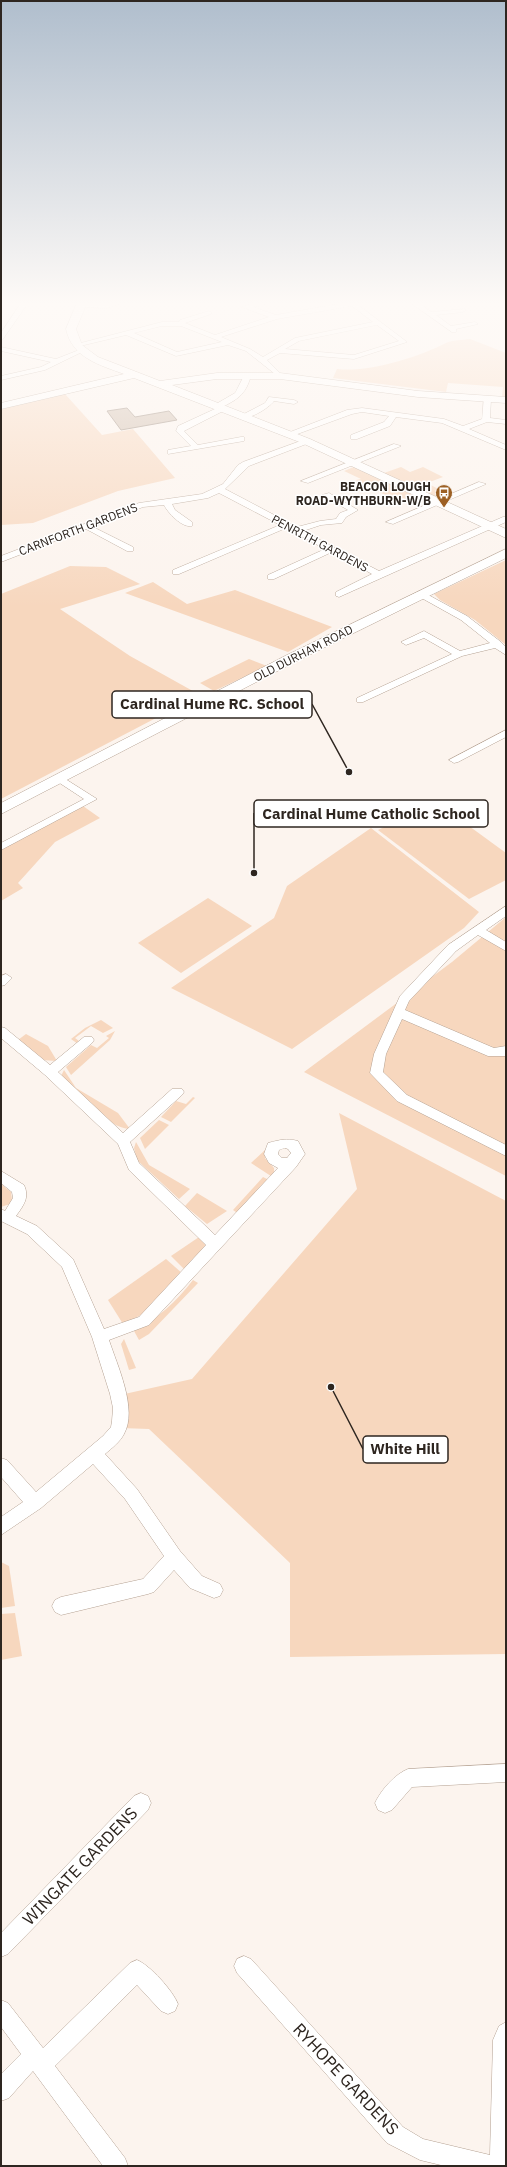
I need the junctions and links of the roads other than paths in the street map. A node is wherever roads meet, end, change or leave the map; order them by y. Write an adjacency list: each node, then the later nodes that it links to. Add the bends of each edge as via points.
1 (212, 404): 5 (street)
2 (224, 404): 5 (street)
3 (269, 404): 7 (street)
4 (487, 404): 8 (street)
5 (220, 407): 7 (street); 16 (street, via 181,428 180,431)
6 (393, 415): 10 (street, via 438,420); 11 (street, via 356,411); 12 (street, via 387,424)
7 (244, 416): 11 (street)
8 (486, 420): 9 (street); 10 (street)
9 (506, 422)
10 (463, 429): 17 (street)
11 (289, 434): 14 (street)
12 (354, 437)
13 (241, 439): 16 (street)
14 (306, 441): 19 (street); 22 (street, CARNFORTH GARDENS, via 246,464)
15 (397, 446): 19 (street)
16 (196, 447): 18 (street)
17 (506, 448)
18 (171, 452)
19 (354, 462): 20 (street); 25 (street)
20 (306, 481)
21 (482, 484): 25 (street)
22 (220, 490): 24 (street, CARNFORTH GARDENS, via 196,499); 29 (street, PENRITH GARDENS)
23 (326, 495): 32 (street, via 354,510 343,515 340,521 320,523)
24 (167, 502): 28 (street, via 171,511); 30 (street, CARNFORTH GARDENS, via 142,505)
25 (437, 502): 27 (street); 31 (street)
26 (506, 519): 31 (street, PENRITH GARDENS)
27 (390, 522)
28 (189, 524)
29 (287, 525): 32 (street, PENRITH GARDENS); 38 (street)
30 (86, 526): 34 (street); 37 (street, CARNFORTH GARDENS)
31 (489, 527): 33 (street); 39 (street, PENRITH GARDENS)
32 (297, 530): 35 (street, PENRITH GARDENS)
33 (506, 534)
34 (130, 549)
35 (332, 549): 39 (street, PENRITH GARDENS); 40 (street)
36 (506, 553): 42 (street, OLD DURHAM ROAD)
37 (1, 559)
38 (176, 572)
39 (379, 574): 41 (street)
40 (271, 577)
41 (339, 594)
42 (420, 594): 44 (street, via 464,618); 50 (street, OLD DURHAM ROAD)
43 (406, 642): 46 (street, via 424,634)
44 (498, 644): 45 (street); 46 (street)
45 (506, 652)
46 (459, 654): 47 (street)
47 (360, 700)
48 (506, 733): 49 (street)
49 (454, 760)
50 (59, 778): 51 (street, OLD DURHAM ROAD); 52 (street, via 92,799)
51 (1, 809)
52 (1, 847)
53 (506, 910): 54 (street)
54 (478, 930): 55 (street); 56 (street, via 452,948 404,999)
55 (506, 947)
56 (398, 1012): 59 (street, via 494,1053); 63 (street, via 380,1054 376,1073 402,1098)
57 (1, 1031): 60 (street)
58 (88, 1040): 60 (street)
59 (506, 1051)
60 (50, 1072): 62 (street)
61 (177, 1092): 62 (street)
62 (123, 1140): 67 (street, via 134,1166)
63 (506, 1151)
64 (291, 1163): 67 (street)
65 (1, 1176): 66 (street, via 19,1189 20,1199)
66 (5, 1216): 68 (street, via 32,1230 68,1263)
67 (216, 1245): 68 (street, via 144,1321)
68 (100, 1337): 69 (street, via 121,1408 118,1430)
69 (94, 1453): 71 (street); 73 (street, via 131,1494)
70 (1, 1465): 71 (street)
71 (35, 1503): 72 (street)
72 (1, 1527)
73 (174, 1557): 74 (street, via 196,1582); 75 (street, via 148,1586)
74 (214, 1590)
75 (61, 1606)
76 (506, 1773): 78 (street, via 408,1778)
77 (141, 1803): 79 (street, WINGATE GARDENS)
78 (385, 1803)
79 (1, 1947)
80 (244, 1966): 87 (street, RYHOPE GARDENS, via 395,2135 420,2149)
81 (168, 2004): 84 (street, via 137,1970)
82 (1, 2010): 84 (street)
83 (506, 2033): 88 (street)
84 (38, 2059): 85 (street); 86 (street)
85 (1, 2090)
86 (117, 2166)
87 (492, 2166)
88 (501, 2166)

